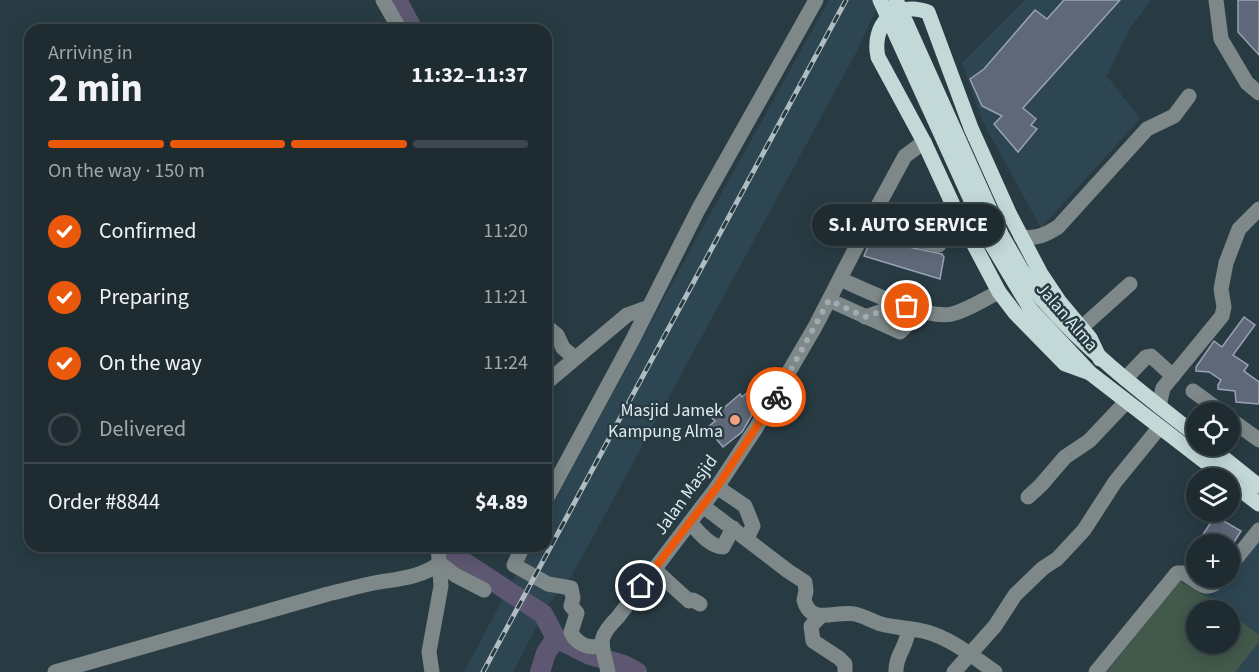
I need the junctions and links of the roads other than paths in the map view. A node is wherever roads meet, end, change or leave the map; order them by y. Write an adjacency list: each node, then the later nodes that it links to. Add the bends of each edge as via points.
1 (383, 0): 6 (street)
2 (816, 0): 19 (street, via 698,210)
3 (880, 0): 26 (main road, Jalan Alma, bridge, via 984,230 1031,310)
4 (1216, 0): 7 (street, via 1221,39 1247,83)
5 (907, 2): 9 (main road, via 882,22 875,45); 12 (main road, via 928,12 933,21 971,128); 25 (main road, Jalan Alma, bridge, via 1002,236 1042,299)
6 (397, 24)
7 (1259, 93)
8 (1189, 96): 12 (street, via 1174,116 1147,129 1058,227 1043,237)
9 (924, 142): 11 (street, Jalan Masjid, via 905,156); 16 (main road)
10 (1259, 209): 27 (street, via 1239,230 1230,252 1221,288 1222,316)
11 (866, 228): 13 (street); 14 (street, Jalan Masjid)
12 (1021, 237): 22 (main road, via 1041,274)
13 (939, 245)
14 (840, 279): 17 (street, Jalan Masjid); 18 (street)
15 (1130, 284): 22 (street)
16 (999, 292): 20 (street, via 955,313); 26 (main road, via 1065,364)
17 (829, 300): 21 (street); 41 (street, Jalan Masjid, via 777,396)
18 (907, 306): 20 (street); 21 (street)
19 (649, 307): 24 (street, via 627,315); 42 (street)
20 (925, 312): 21 (street, via 900,332)
21 (865, 317)
22 (1081, 328): 25 (main road)
23 (552, 331): 24 (street)
24 (575, 358): 28 (street)
25 (1100, 359): 29 (main road, Jalan Alma)
26 (1090, 373): 31 (main road, Jalan Alma)
27 (1173, 376): 29 (street, via 1151,356); 33 (street, via 1163,388)
28 (552, 378)
29 (1125, 379): 33 (main road, Jalan Alma)
30 (1193, 391): 32 (street)
31 (1126, 402): 36 (main road, Jalan Alma); 44 (street)
32 (1208, 402)
33 (1159, 406): 35 (main road, Jalan Alma)
34 (1240, 426): 37 (street)
35 (1186, 427)
36 (1159, 428): 39 (main road, Jalan Alma); 62 (street, via 1115,482 1084,530 1015,595)
37 (1259, 440)
38 (1222, 456): 40 (main road)
39 (1213, 468)
40 (1259, 486)
41 (717, 487): 46 (street, Jalan Masjid); 50 (street, via 747,510 753,526)
42 (552, 489)
43 (1240, 490): 45 (main road)
44 (1028, 497)
45 (1259, 504)
46 (704, 506): 47 (street, Jalan Masjid); 48 (street)
47 (690, 523): 48 (street, via 720,548); 55 (street, Jalan Masjid)
48 (733, 528): 50 (street)
49 (1259, 530): 53 (street)
50 (747, 538): 59 (street, via 805,582 806,609)
51 (439, 552): 54 (street)
52 (520, 552): 61 (street, via 514,565 548,584 571,588 571,606 577,613 572,636 577,642)
53 (1240, 554)
54 (440, 563): 57 (street); 65 (street, via 431,570 401,579 328,594); 66 (street, via 441,586 429,652)
55 (654, 569): 58 (street, via 688,601); 61 (street, Jalan Masjid, via 604,632)
56 (1186, 575): 70 (street, via 1177,573)
57 (484, 590)
58 (700, 604)
59 (821, 615): 60 (street, via 856,614); 64 (street, via 811,626 813,641 839,658)
60 (908, 629): 62 (street, via 929,632); 67 (street)
61 (602, 647): 63 (street)
62 (971, 655): 68 (street); 69 (street)
63 (608, 671)
64 (845, 671)
65 (55, 672)
66 (432, 672)
67 (896, 672)
68 (954, 672)
69 (995, 672)
70 (1096, 672)

